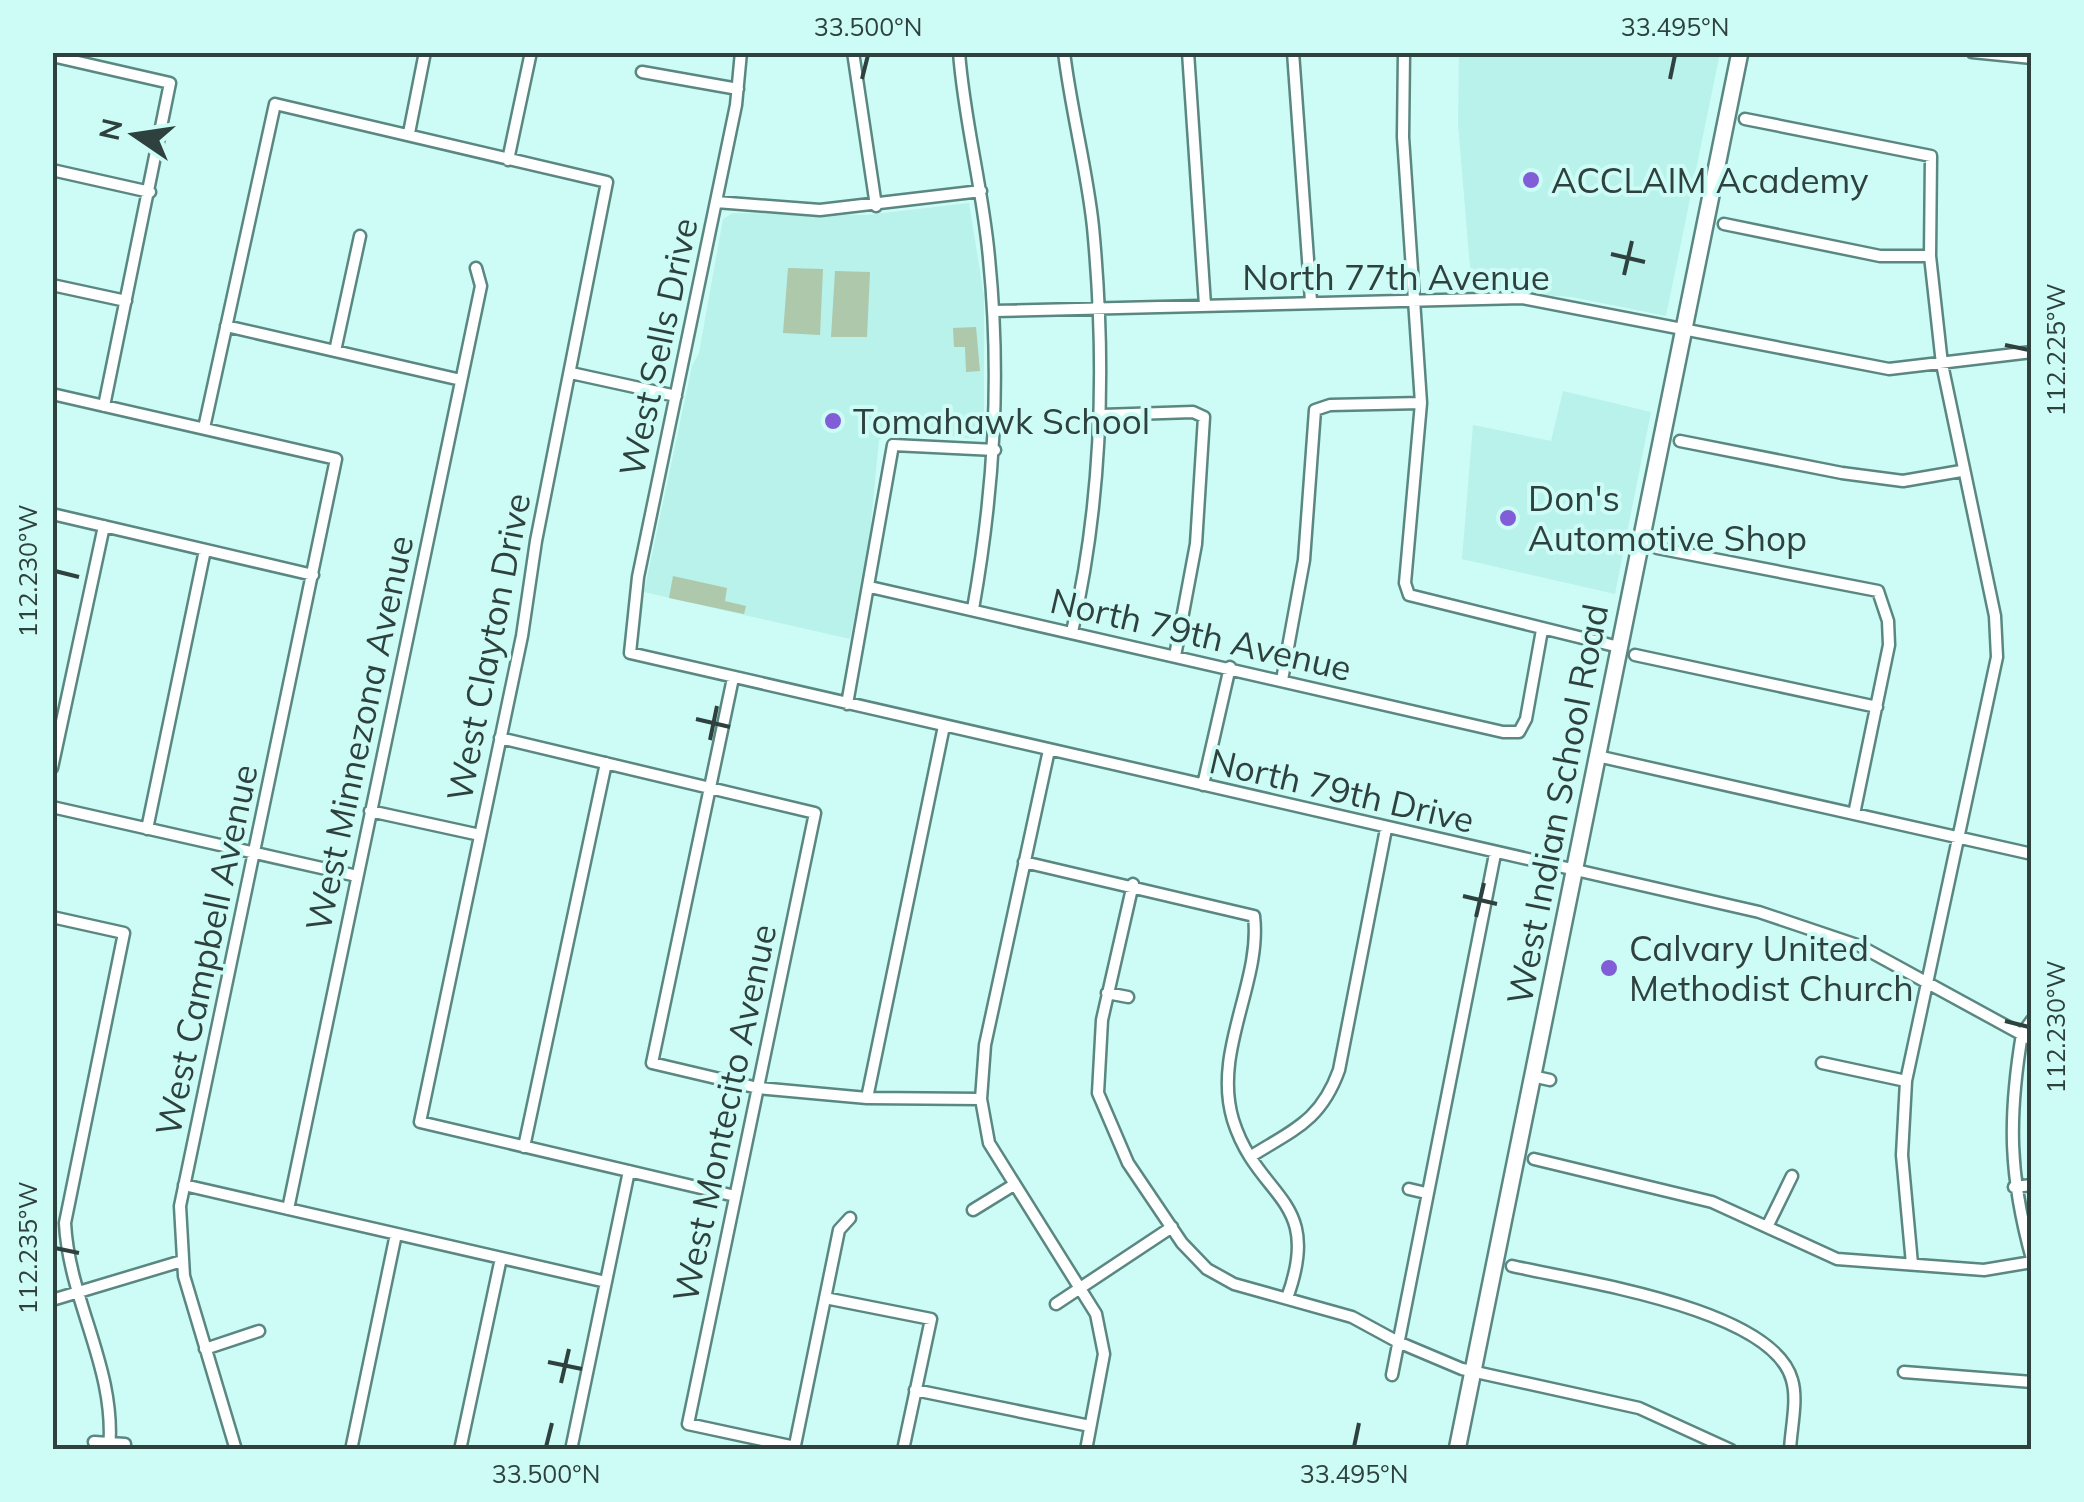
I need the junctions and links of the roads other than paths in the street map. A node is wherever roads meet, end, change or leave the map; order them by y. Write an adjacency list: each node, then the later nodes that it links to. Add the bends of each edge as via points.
1 (425, 52): 17 (street)
2 (531, 52): 18 (street)
3 (742, 52): 15 (street, West Sells Drive)
4 (854, 52): 23 (street)
5 (959, 52): 20 (street)
6 (1064, 52): 33 (street, via 1093,224)
7 (1188, 52): 32 (street)
8 (1294, 52): 31 (street)
9 (1404, 52): 29 (street, via 1403,137)
10 (1740, 52): 36 (main road, West Indian School Road)
11 (1972, 52): 13 (street)
12 (52, 56): 21 (street, via 170,83)
13 (2032, 58)
14 (642, 72): 15 (street)
15 (738, 89): 22 (street, West Sells Drive)
16 (1746, 119): 26 (street, via 1931,156)
17 (409, 133): 18 (street); 35 (street, via 275,104)
18 (508, 160): 40 (street, West Clayton Drive, via 608,182)
19 (52, 170): 21 (street)
20 (981, 190): 23 (street); 34 (street)
21 (150, 192): 30 (street)
22 (716, 202): 23 (street, via 820,210); 43 (street, West Sells Drive)
23 (876, 206)
24 (1724, 224): 26 (street, via 1880,256)
25 (360, 236): 37 (street)
26 (1930, 256): 39 (street)
27 (476, 268): 41 (street, West Minnezona Avenue, via 481,286)
28 (52, 284): 30 (street)
29 (1417, 301): 31 (street, North 77th Avenue); 36 (street, North 77th Avenue, via 1534,300); 44 (street)
30 (126, 302): 45 (street)
31 (1312, 302): 32 (street, North 77th Avenue)
32 (1206, 305): 33 (street, North 77th Avenue)
33 (1098, 309): 34 (street, North 77th Avenue); 46 (street)
34 (994, 311): 49 (street)
35 (226, 326): 37 (street); 47 (street)
36 (1684, 329): 39 (street, North 77th Avenue, via 1889,369); 60 (main road, West Indian School Road)
37 (335, 351): 41 (street)
38 (2032, 352): 39 (street, North 77th Avenue)
39 (1942, 364): 50 (street)
40 (571, 374): 43 (street); 70 (street, West Clayton Drive)
41 (460, 380): 78 (street, West Minnezona Avenue)
42 (52, 394): 45 (street)
43 (676, 396): 61 (street, West Sells Drive, via 638,577)
44 (1421, 403): 58 (street, via 1410,596); 66 (street, via 1315,410 1304,560)
45 (104, 406): 47 (street)
46 (1102, 415): 59 (street, via 1092,532); 63 (street, via 1204,417 1196,544)
47 (204, 428): 55 (street, West Campbell Avenue, via 336,459)
48 (1680, 440): 50 (street, via 1842,474 1902,480)
49 (995, 450): 56 (street, via 893,445); 57 (street)
50 (1961, 470): 83 (street, via 1995,616 1997,657)
51 (52, 514): 52 (street)
52 (104, 526): 54 (street); 74 (street)
53 (1657, 548): 68 (street, via 1878,591 1889,645)
54 (206, 550): 55 (street); 80 (street)
55 (313, 575): 84 (street, West Campbell Avenue)
56 (870, 587): 57 (street, North 79th Avenue); 67 (street)
57 (973, 609): 59 (street, North 79th Avenue)
58 (1542, 630): 60 (street); 66 (street, North 79th Avenue, via 1519,732)
59 (1072, 632): 63 (street, North 79th Avenue)
60 (1619, 648): 72 (main road, West Indian School Road)
61 (630, 653): 65 (street, North 79th Drive)
62 (1636, 654): 68 (street)
63 (1175, 656): 64 (street, North 79th Avenue)
64 (1230, 667): 66 (street, North 79th Avenue); 75 (street)
65 (733, 678): 67 (street, North 79th Drive); 76 (street)
66 (1282, 680)
67 (846, 704): 69 (street, North 79th Drive)
68 (1878, 707): 79 (street)
69 (944, 726): 71 (street, North 79th Drive); 102 (street)
70 (500, 738): 73 (street); 82 (street, West Clayton Drive)
71 (1048, 750): 75 (street, North 79th Drive); 87 (street)
72 (1598, 756): 79 (street); 88 (main road, West Indian School Road)
73 (606, 763): 76 (street); 104 (street)
74 (52, 768)
75 (1203, 785): 81 (street, North 79th Drive)
76 (710, 786): 101 (street, West Montecito Avenue, via 815,813); 101 (street, via 652,1063)
77 (52, 807): 80 (street)
78 (370, 811): 82 (street); 89 (street, West Minnezona Avenue)
79 (1854, 814): 83 (street)
80 (147, 829): 84 (street)
81 (1386, 830): 85 (street, North 79th Drive); 105 (street, via 1328,1099 1312,1119)
82 (480, 835): 104 (street, West Clayton Drive, via 420,1122)
83 (1959, 838): 86 (street); 92 (street)
84 (254, 854): 89 (street); 109 (street, West Campbell Avenue)
85 (1496, 854): 88 (street, North 79th Drive); 114 (street)
86 (2032, 854)
87 (1024, 862): 90 (street); 103 (street, via 985,1045)
88 (1574, 870): 92 (street, North 79th Drive, via 1780,918 1860,946); 98 (main road, West Indian School Road)
89 (357, 876): 116 (street, West Minnezona Avenue)
90 (1133, 884): 93 (street); 105 (street, via 1254,916 1227,1086 1234,1122)
91 (52, 917): 129 (street, via 124,933 65,1223)
92 (1926, 980): 96 (street, North 79th Drive); 100 (street)
93 (1107, 993): 94 (street); 120 (street, via 1098,1093 1128,1163)
94 (1128, 997)
95 (2032, 1020): 96 (street)
96 (2027, 1037): 112 (street, via 2011,1111)
97 (1822, 1063): 100 (street)
98 (1532, 1076): 99 (street); 137 (main road, West Indian School Road)
99 (1550, 1080)
100 (1906, 1081): 125 (street, via 1902,1144)
101 (758, 1088): 102 (street); 115 (street, West Montecito Avenue)
102 (866, 1098): 103 (street)
103 (981, 1100): 111 (street, via 989,1143)
104 (524, 1146): 107 (street)
105 (1252, 1155): 131 (street, via 1296,1217 1299,1267)
106 (1534, 1159): 119 (street, via 1683,1193)
107 (630, 1171): 115 (street); 127 (street)
108 (1792, 1176): 119 (street)
109 (184, 1185): 116 (street); 124 (street, West Campbell Avenue)
110 (2032, 1185): 112 (street)
111 (1012, 1186): 117 (street); 128 (street)
112 (2014, 1186): 123 (street)
113 (1410, 1190): 114 (street)
114 (1426, 1193): 135 (street)
115 (735, 1196): 146 (street, West Montecito Avenue, via 688,1424)
116 (288, 1209): 121 (street)
117 (973, 1210)
118 (850, 1218): 130 (street, via 839,1230)
119 (1768, 1225): 125 (street, via 1838,1259)
120 (1172, 1226): 128 (street); 131 (street, via 1207,1269 1234,1284)
121 (396, 1234): 122 (street); 148 (street)
122 (501, 1258): 127 (street); 149 (street)
123 (2032, 1260): 125 (street, via 1984,1270)
124 (182, 1261): 129 (street); 136 (street, West Campbell Avenue)
125 (1912, 1264)
126 (1512, 1266): 155 (street, via 1678,1305 1757,1338 1778,1355 1792,1380)
127 (606, 1282): 150 (street)
128 (1082, 1287): 133 (street); 142 (street, via 1104,1354)
129 (77, 1291): 132 (street); 145 (street, via 108,1384)
130 (825, 1298): 141 (street, via 930,1319); 146 (street)
131 (1288, 1298): 135 (street, via 1352,1316)
132 (52, 1300)
133 (1056, 1304)
134 (259, 1330): 136 (street)
135 (1398, 1342): 137 (street); 139 (street)
136 (205, 1350): 147 (street, West Campbell Avenue)
137 (1472, 1372): 153 (main road, West Indian School Road); 154 (street, via 1639,1408)
138 (1904, 1372): 140 (street)
139 (1392, 1374)
140 (2032, 1382)
141 (915, 1390): 142 (street); 151 (street)
142 (1090, 1426): 152 (street)
143 (94, 1442): 145 (street)
144 (125, 1444): 145 (street)
145 (110, 1446)
146 (794, 1448)
147 (236, 1450)
148 (350, 1450)
149 (460, 1450)
150 (571, 1450)
151 (903, 1450)
152 (1086, 1450)
153 (1457, 1450)
154 (1731, 1450)
155 (1790, 1450)

